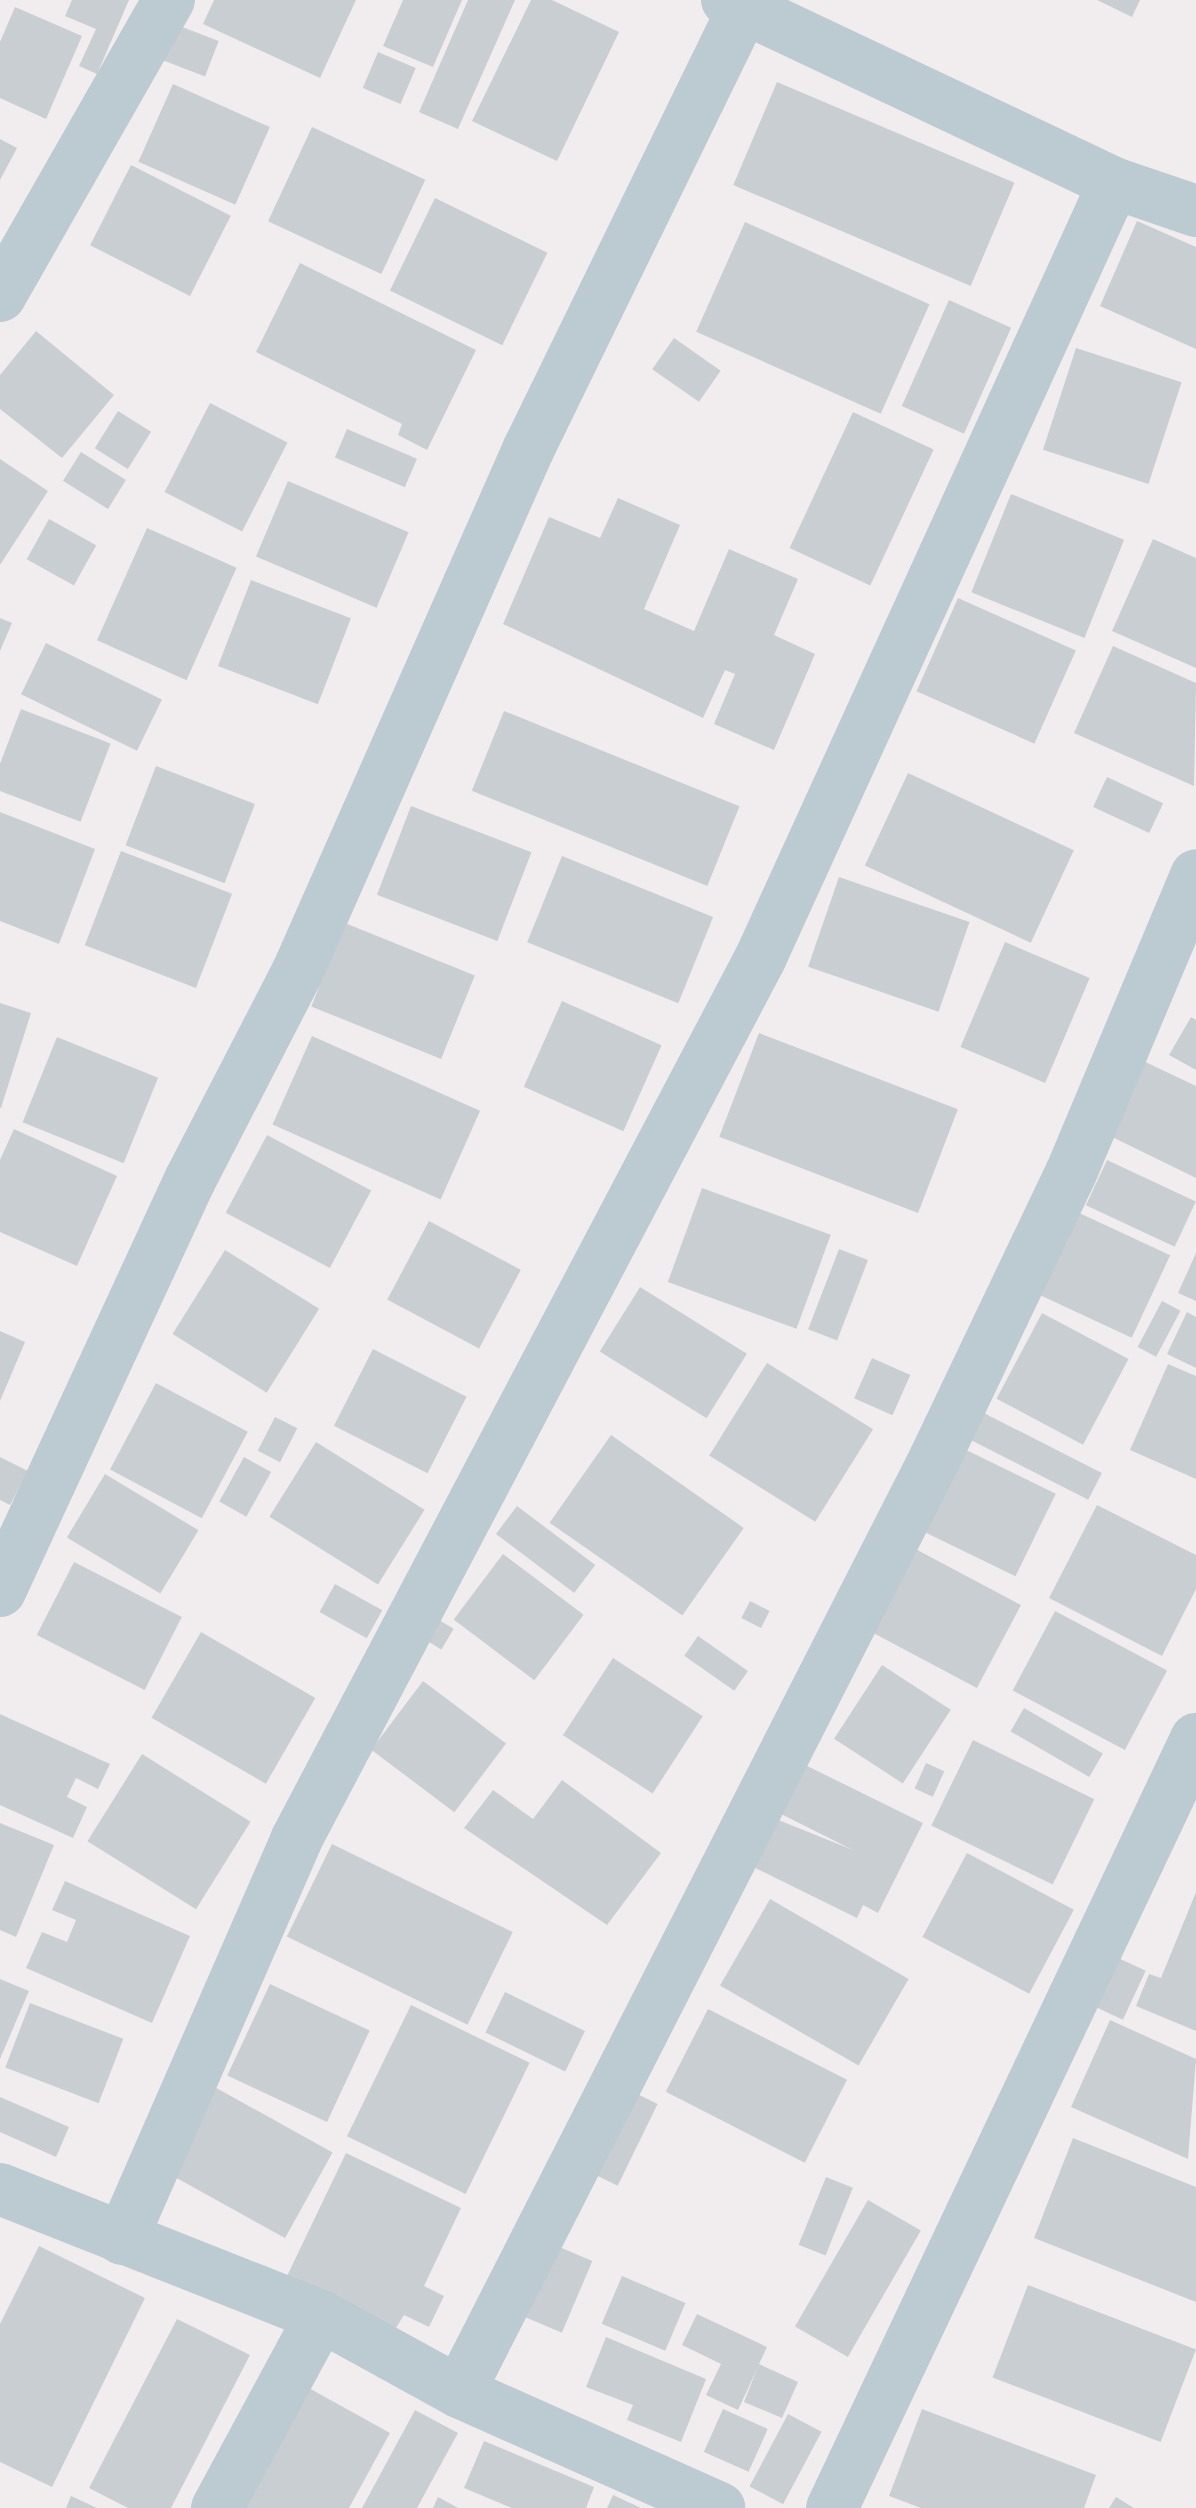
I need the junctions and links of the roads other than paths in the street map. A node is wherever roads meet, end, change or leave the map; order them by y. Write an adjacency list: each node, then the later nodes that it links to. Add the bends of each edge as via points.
1 (169, 0): 5 (street)
2 (736, 3): 3 (street); 7 (street, via 528,450 298,973 190,1180)
3 (1114, 182): 4 (street); 10 (street, via 760,959 296,1840)
4 (1196, 211)
5 (0, 296)
6 (1196, 876): 12 (street, via 1071,1173 935,1458)
7 (0, 1591)
8 (1196, 1739): 15 (street)
9 (0, 2189): 10 (street)
10 (122, 2239): 11 (street)
11 (321, 2316): 12 (street); 13 (street)
12 (458, 2392): 14 (street)
13 (217, 2508)
14 (719, 2508)
15 (832, 2508)

